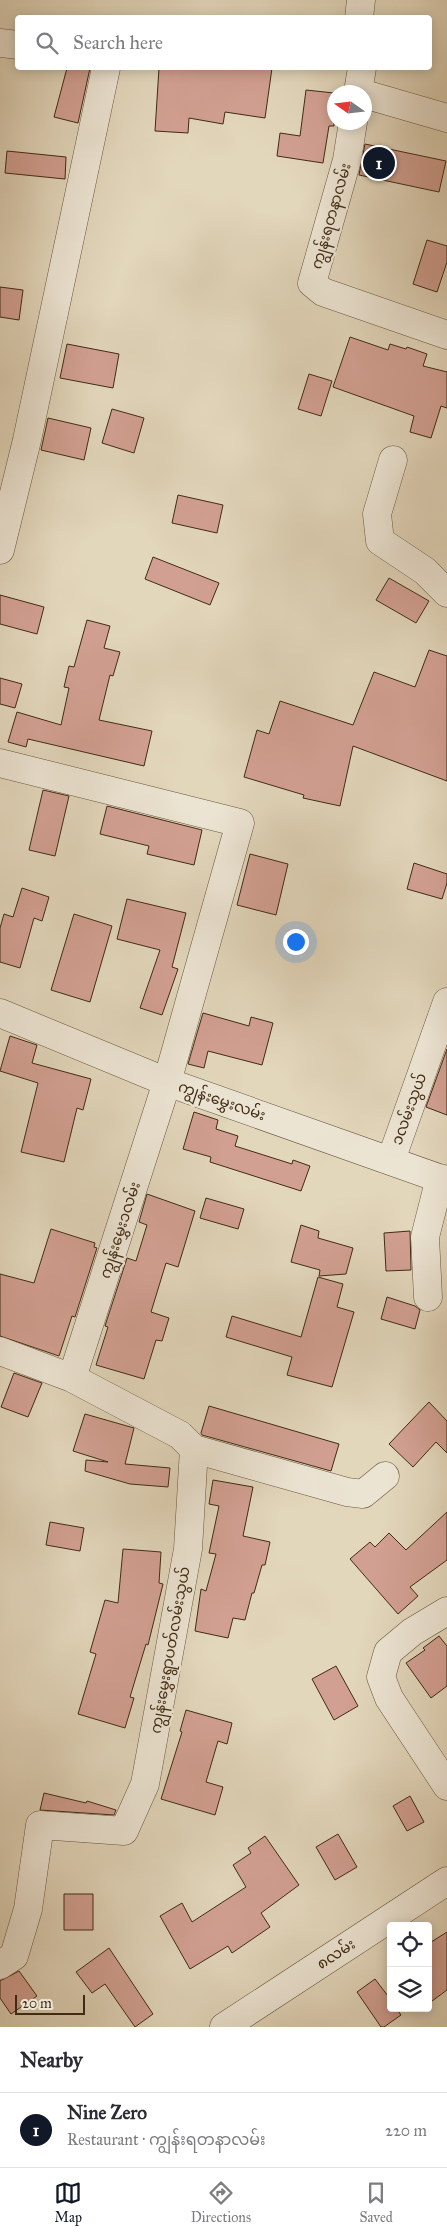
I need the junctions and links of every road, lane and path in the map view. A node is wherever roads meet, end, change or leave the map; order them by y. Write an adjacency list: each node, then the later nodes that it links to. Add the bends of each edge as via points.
1 (361, 0): 2 (street)
2 (359, 15)
3 (0, 43): 4 (street)
4 (15, 45)
5 (106, 70): 11 (street, via 27,440)
6 (372, 92): 7 (street)
7 (447, 118)
8 (352, 130): 9 (street, ကျွန်းရတနာလမ်း, via 347,160 312,283 323,292)
9 (447, 335)
10 (393, 460): 12 (street, via 376,514 380,541 425,571)
11 (0, 550)
12 (447, 593)
13 (0, 763): 16 (street, ကျွန်းမွှေး၁လမ်း, via 240,823)
14 (447, 1002): 17 (street, ၁လမ်းသွယ်)
15 (0, 1013): 16 (street, ကျွန်းမွှေးလမ်း)
16 (167, 1082): 17 (street, ကျွန်းမွှေးလမ်း); 21 (street, ကျွန်းမွှေး၁လမ်း)
17 (391, 1160): 18 (street, ကျွန်းမွှေးလမ်း)
18 (443, 1179): 19 (street, via 425,1237)
19 (428, 1297)
20 (0, 1351): 21 (street)
21 (72, 1378): 22 (street, via 180,1435)
22 (194, 1448): 23 (street, via 347,1492 363,1494); 27 (street, ကျွန်းမွှေးရွာပတ်လမ်းသွယ်, via 188,1549 145,1784 124,1831 40,1825 28,1909 14,1956)
23 (385, 1476)
24 (447, 1611): 25 (street, via 412,1632 388,1652 381,1677 389,1698)
25 (447, 1786)
26 (447, 1881): 28 (street, ၈လမ်း)
27 (0, 1965)
28 (224, 2027)

